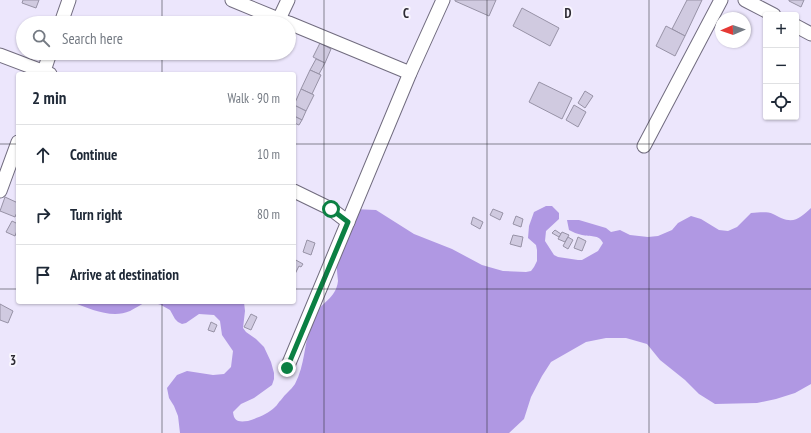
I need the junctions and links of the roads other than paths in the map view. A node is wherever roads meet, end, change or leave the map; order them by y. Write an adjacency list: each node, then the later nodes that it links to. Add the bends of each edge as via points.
1 (69, 0): 8 (street)
2 (232, 0): 9 (street)
3 (288, 0): 10 (street)
4 (443, 0): 18 (street)
5 (721, 0): 19 (street)
6 (745, 0): 7 (street)
7 (768, 12)
8 (63, 16)
9 (271, 16)
10 (286, 16)
11 (296, 26): 18 (street)
12 (799, 28): 13 (street)
13 (811, 34)
14 (0, 55): 16 (street)
15 (49, 60): 17 (street)
16 (43, 72)
17 (46, 72)
18 (410, 73): 23 (street)
19 (644, 146)
20 (16, 147): 21 (street)
21 (1, 187)
22 (296, 192): 23 (street, via 331,209)
23 (348, 222): 24 (street)
24 (287, 368)

